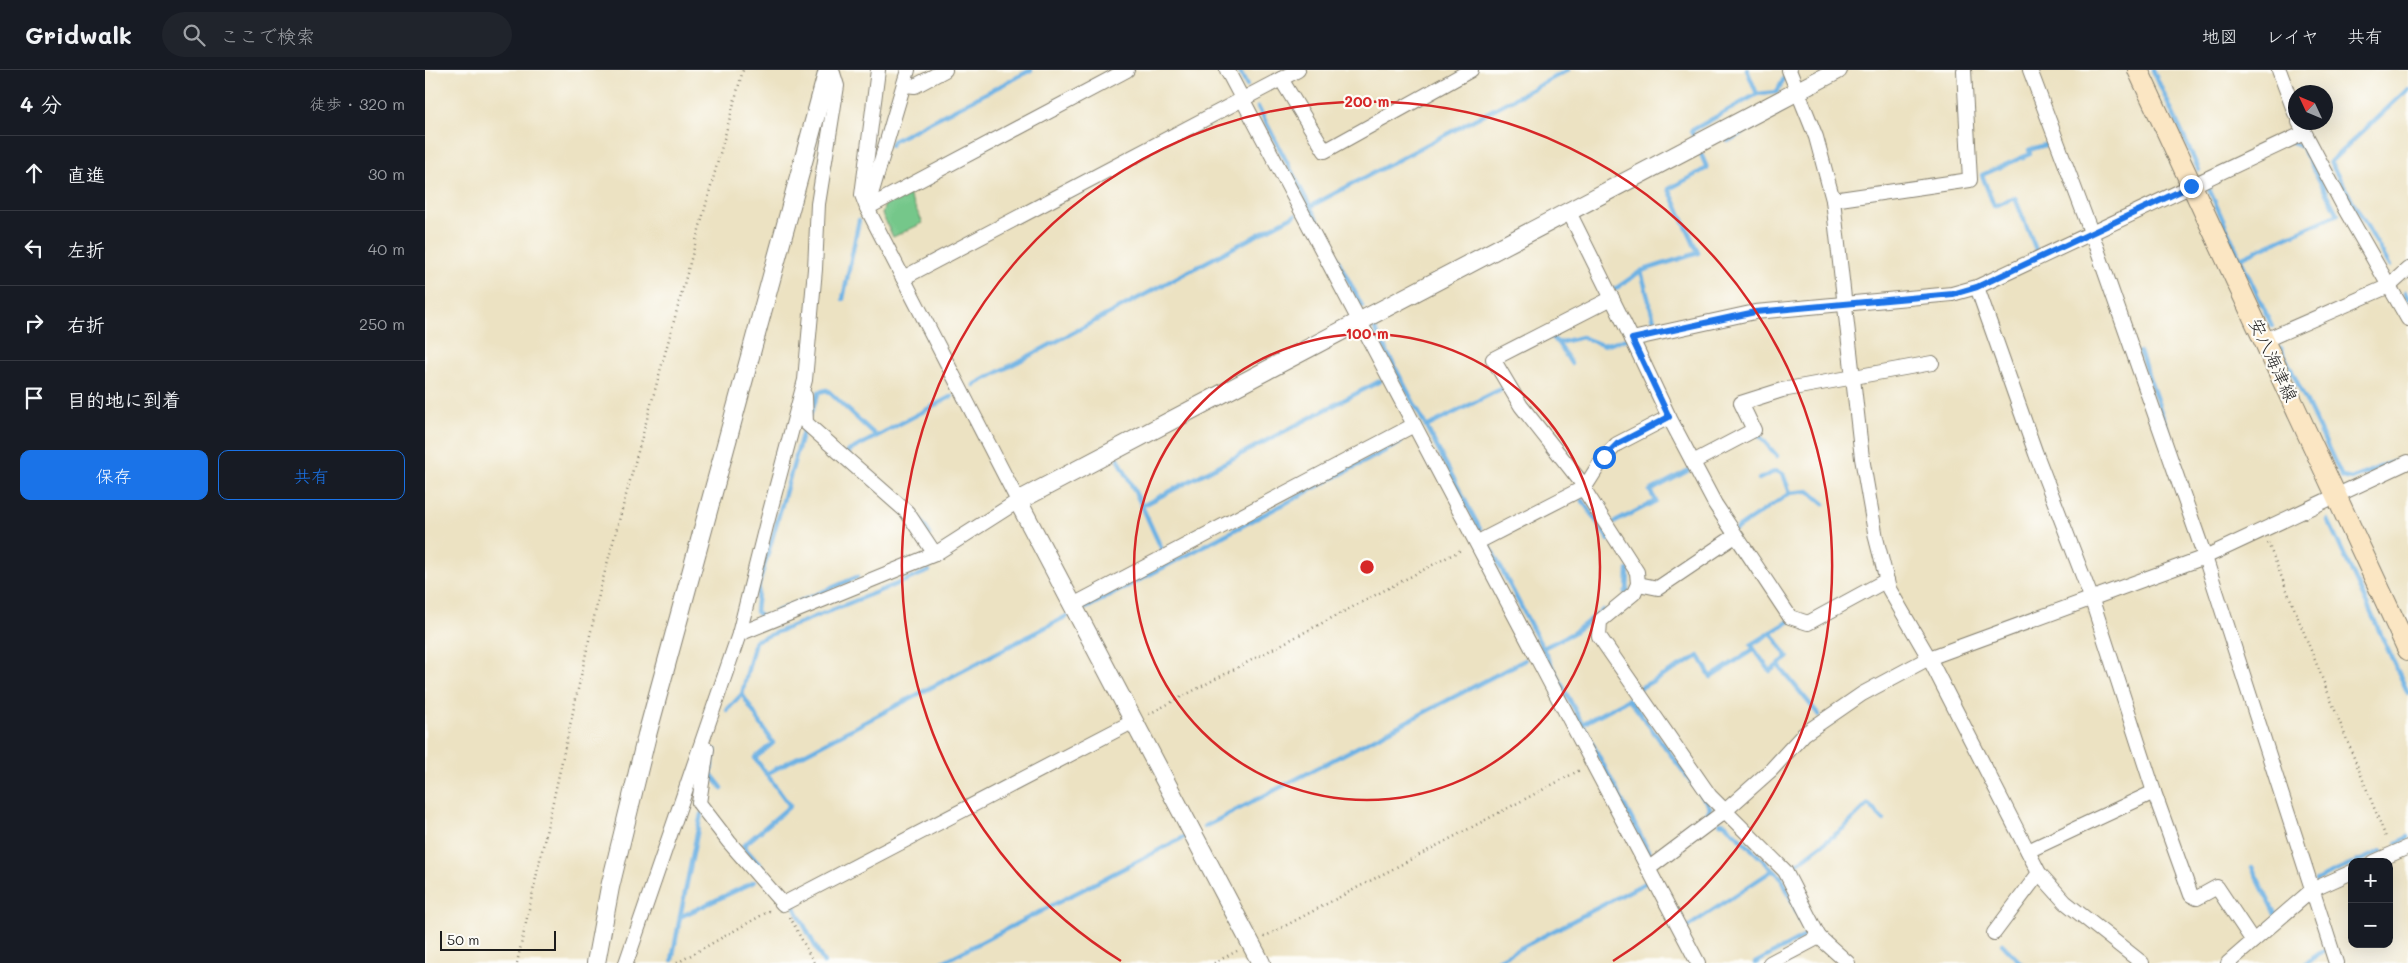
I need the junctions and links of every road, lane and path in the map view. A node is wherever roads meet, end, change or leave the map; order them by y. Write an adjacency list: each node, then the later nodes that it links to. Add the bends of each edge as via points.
1 (743, 70): 78 (path, via 601,586)
2 (830, 70): 40 (street, via 837,86 818,204); 79 (street, via 649,726 610,887)
3 (878, 70): 25 (street, via 862,195)
4 (908, 70): 17 (street)
5 (945, 70): 17 (street, via 915,86)
6 (1127, 70): 25 (street)
7 (1227, 70): 20 (street)
8 (1298, 70): 16 (street)
9 (1471, 70): 16 (street, via 1325,152)
10 (1789, 70): 18 (street)
11 (1838, 70): 18 (street)
12 (1964, 70): 24 (street, via 1970,180)
13 (2030, 70): 27 (street)
14 (2138, 70): 23 (main road, 安八海津線)
15 (2279, 70): 19 (street)
16 (1281, 79): 20 (street)
17 (904, 85): 25 (street)
18 (1798, 92): 24 (street, via 1816,137); 26 (street)
19 (2288, 94)
20 (1243, 100): 29 (street); 35 (street)
21 (2297, 130): 23 (street)
22 (2302, 130): 30 (street)
23 (2191, 186): 27 (street); 37 (main road, 安八海津線)
24 (1833, 200): 33 (street)
25 (867, 208): 29 (street)
26 (1569, 212): 32 (street); 35 (street)
27 (2091, 232): 31 (street); 52 (street)
28 (2408, 269): 30 (street)
29 (903, 278): 47 (street)
30 (2389, 286): 34 (street); 37 (street)
31 (1977, 287): 33 (street, via 1953,294); 55 (street)
32 (1612, 298): 36 (street); 45 (street, via 1493,358 1521,406)
33 (1844, 306): 36 (street, via 1755,312); 39 (street)
34 (2408, 319)
35 (1360, 321): 42 (street); 47 (street)
36 (1632, 339): 41 (street)
37 (2263, 341): 46 (main road, 安八海津線)
38 (1933, 363): 39 (street)
39 (1853, 379): 43 (street, via 1782,390 1741,402 1754,430); 53 (street, via 1874,529)
40 (805, 380): 51 (street, via 806,423 907,512); 57 (street)
41 (1669, 417): 43 (street); 45 (street, via 1617,444 1604,457)
42 (1414, 425): 50 (street); 56 (street)
43 (1693, 462): 49 (street)
44 (2406, 468): 46 (street)
45 (1585, 487): 50 (street); 54 (street, via 1637,572)
46 (2337, 496): 48 (street); 58 (main road, 安八海津線)
47 (1018, 501): 51 (street); 56 (street)
48 (2263, 530): 52 (street); 67 (path)
49 (1735, 536): 53 (street, via 1791,617 1808,623); 54 (street, via 1658,588)
50 (1477, 542): 61 (path); 62 (street)
51 (935, 554): 57 (street)
52 (2205, 557): 55 (street); 72 (street)
53 (1887, 580): 59 (street, via 1904,618)
54 (1638, 584): 64 (street, via 1634,592 1600,621 1599,636 1710,796)
55 (2091, 597): 59 (street); 63 (street)
56 (1073, 605): 61 (street)
57 (739, 634): 60 (street)
58 (2408, 650)
59 (1929, 658): 64 (street, via 1863,694 1804,734 1771,770); 66 (street)
60 (713, 716): 73 (street, via 699,803); 80 (street)
61 (1134, 722): 73 (street); 77 (street)
62 (1591, 763): 69 (street); 77 (path)
63 (2155, 792): 66 (street); 76 (street, via 2191,895 2197,898 2217,887)
64 (1725, 811): 69 (street); 75 (street, via 1785,871)
65 (2408, 846): 67 (street)
66 (2028, 851): 70 (street)
67 (2393, 853): 68 (street)
68 (2382, 858)
69 (1648, 869): 85 (street)
70 (2039, 873): 74 (street); 88 (street, via 2065,902)
71 (2348, 874): 72 (street)
72 (2312, 890): 76 (street); 90 (street)
73 (783, 904): 81 (path); 82 (path)
74 (1994, 933)
75 (1819, 936): 86 (street); 87 (street)
76 (2253, 941): 89 (street)
77 (1251, 944): 83 (path); 84 (street)
78 (517, 963)
79 (596, 963)
80 (626, 963)
81 (677, 963)
82 (814, 963)
83 (1214, 963)
84 (1261, 963)
85 (1698, 963)
86 (1770, 963)
87 (1848, 963)
88 (2142, 963)
89 (2228, 963)
90 (2336, 963)

